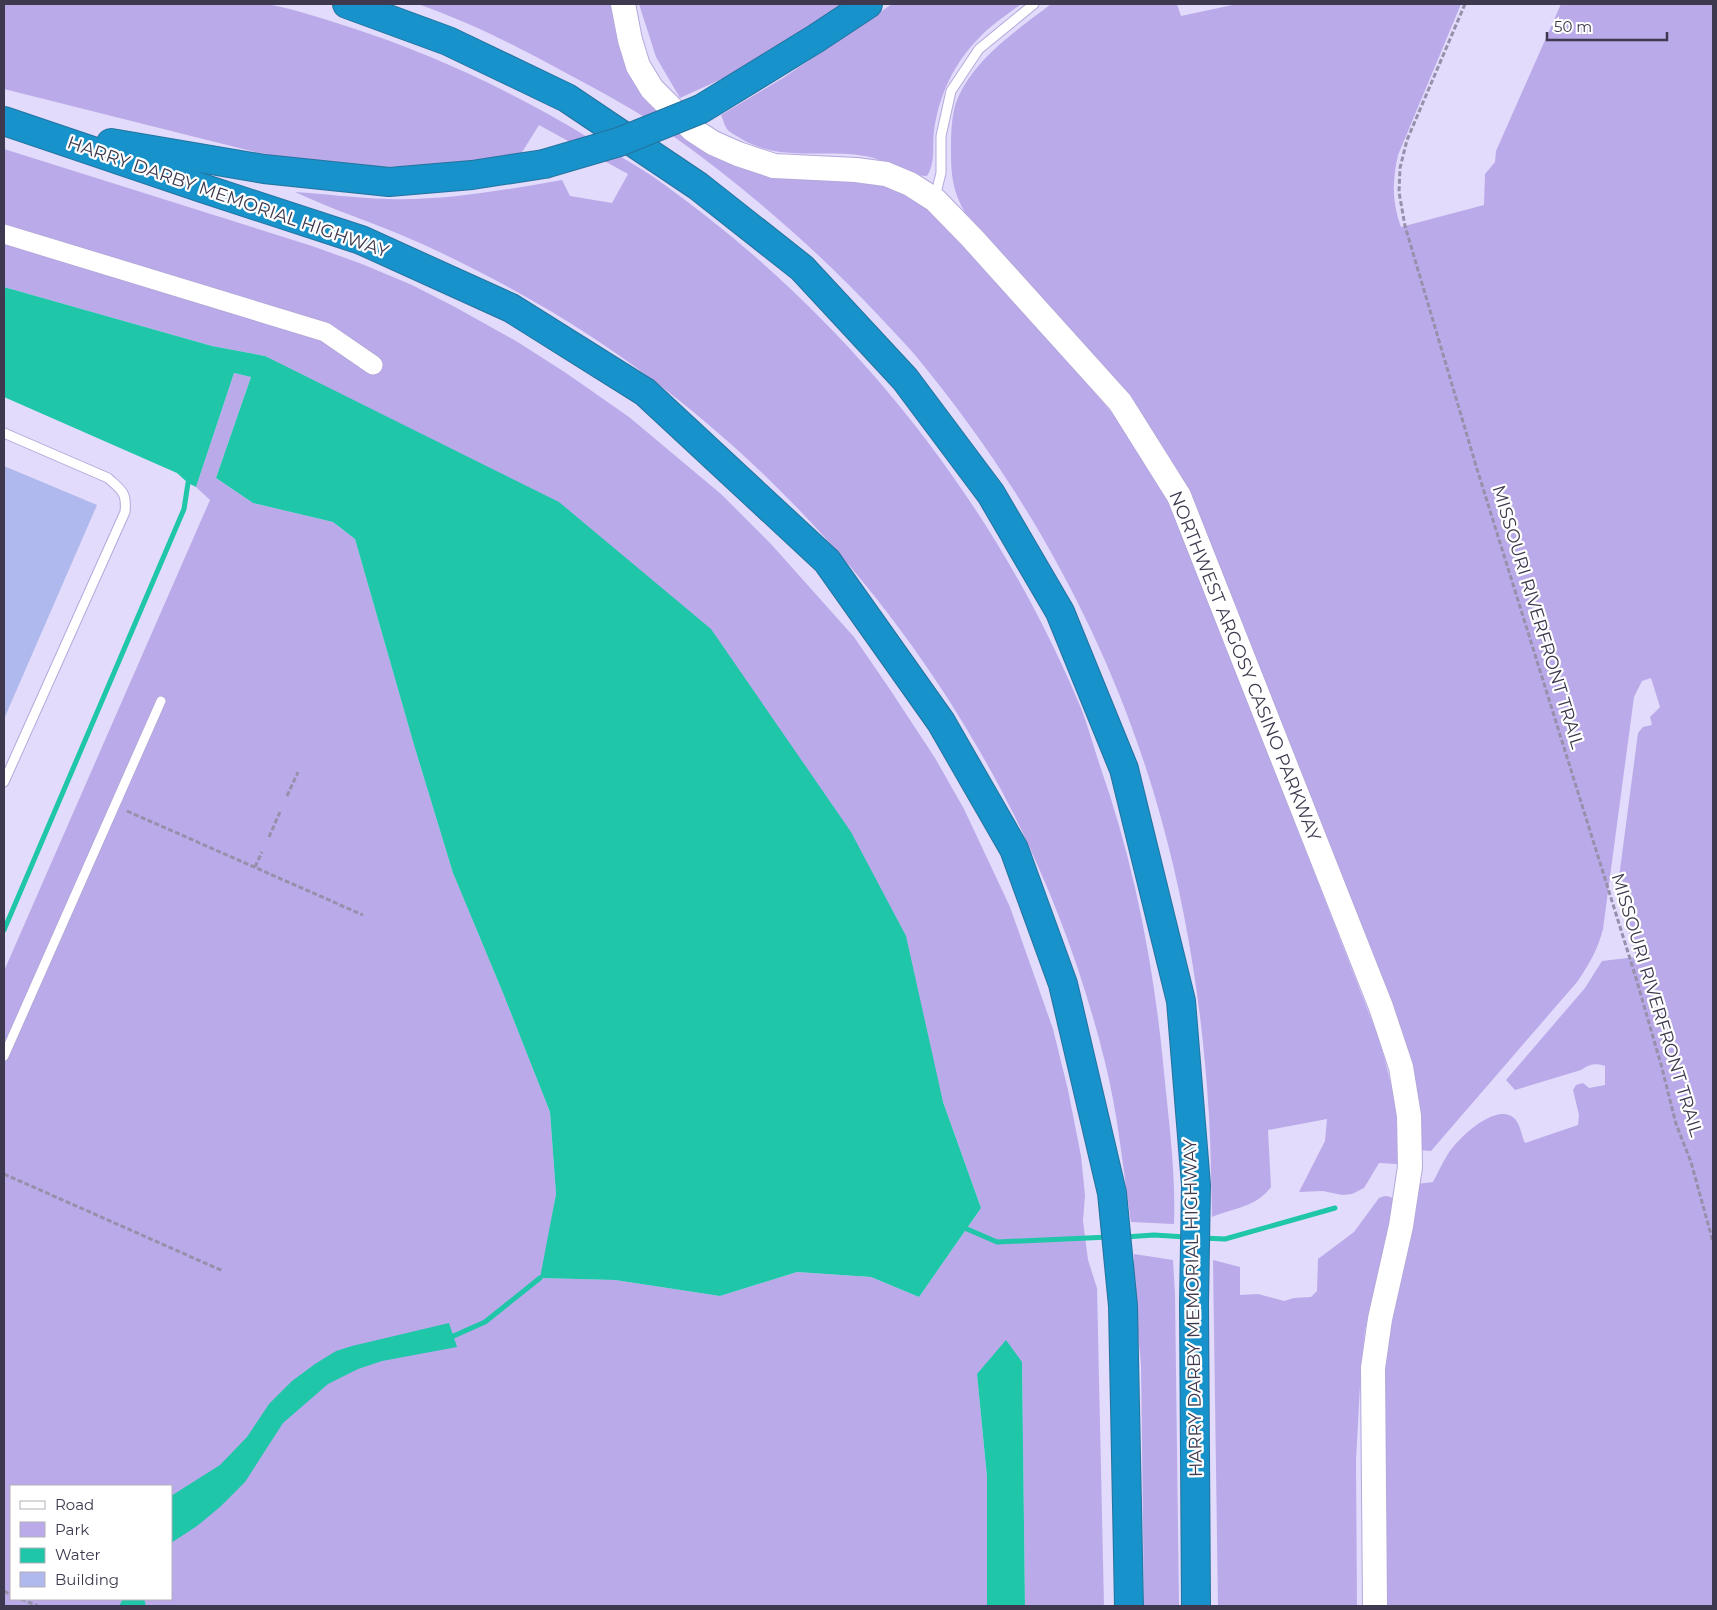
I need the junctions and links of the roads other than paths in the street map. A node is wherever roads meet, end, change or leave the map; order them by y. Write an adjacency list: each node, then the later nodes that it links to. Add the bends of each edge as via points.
1 (347, 4): 15 (highway, HARRY DARBY MEMORIAL HIGHWAY, via 448,41 568,98 698,186 802,268 905,379 991,494 1060,612 1124,769 1181,1002 1196,1185)
2 (623, 4): 7 (street, NORTHWEST ARGOSY CASINO PARKWAY, via 638,66 652,89 693,130 738,154 774,166 886,174 910,184)
3 (868, 4): 6 (highway, bridge, via 701,109 619,142 544,164 472,175 389,182 264,169)
4 (1034, 4): 7 (lane, via 979,49 951,91 941,136 940,173)
5 (4, 120): 6 (highway, HARRY DARBY MEMORIAL HIGHWAY)
6 (34, 130): 14 (highway, HARRY DARBY MEMORIAL HIGHWAY, via 361,240 511,308 645,392 827,561 941,722 1014,848 1063,984 1112,1193 1123,1306)
7 (934, 200): 16 (street, NORTHWEST ARGOSY CASINO PARKWAY, via 1120,402 1179,496 1381,1007 1401,1067 1409,1116 1410,1167 1373,1368)
8 (4, 234): 9 (street, via 325,332)
9 (373, 365)
10 (4, 433): 12 (lane, via 108,478 126,499 125,512)
11 (161, 701): 13 (lane)
12 (5, 777)
13 (4, 1056)
14 (1129, 1606)
15 (1196, 1606)
16 (1375, 1606)

